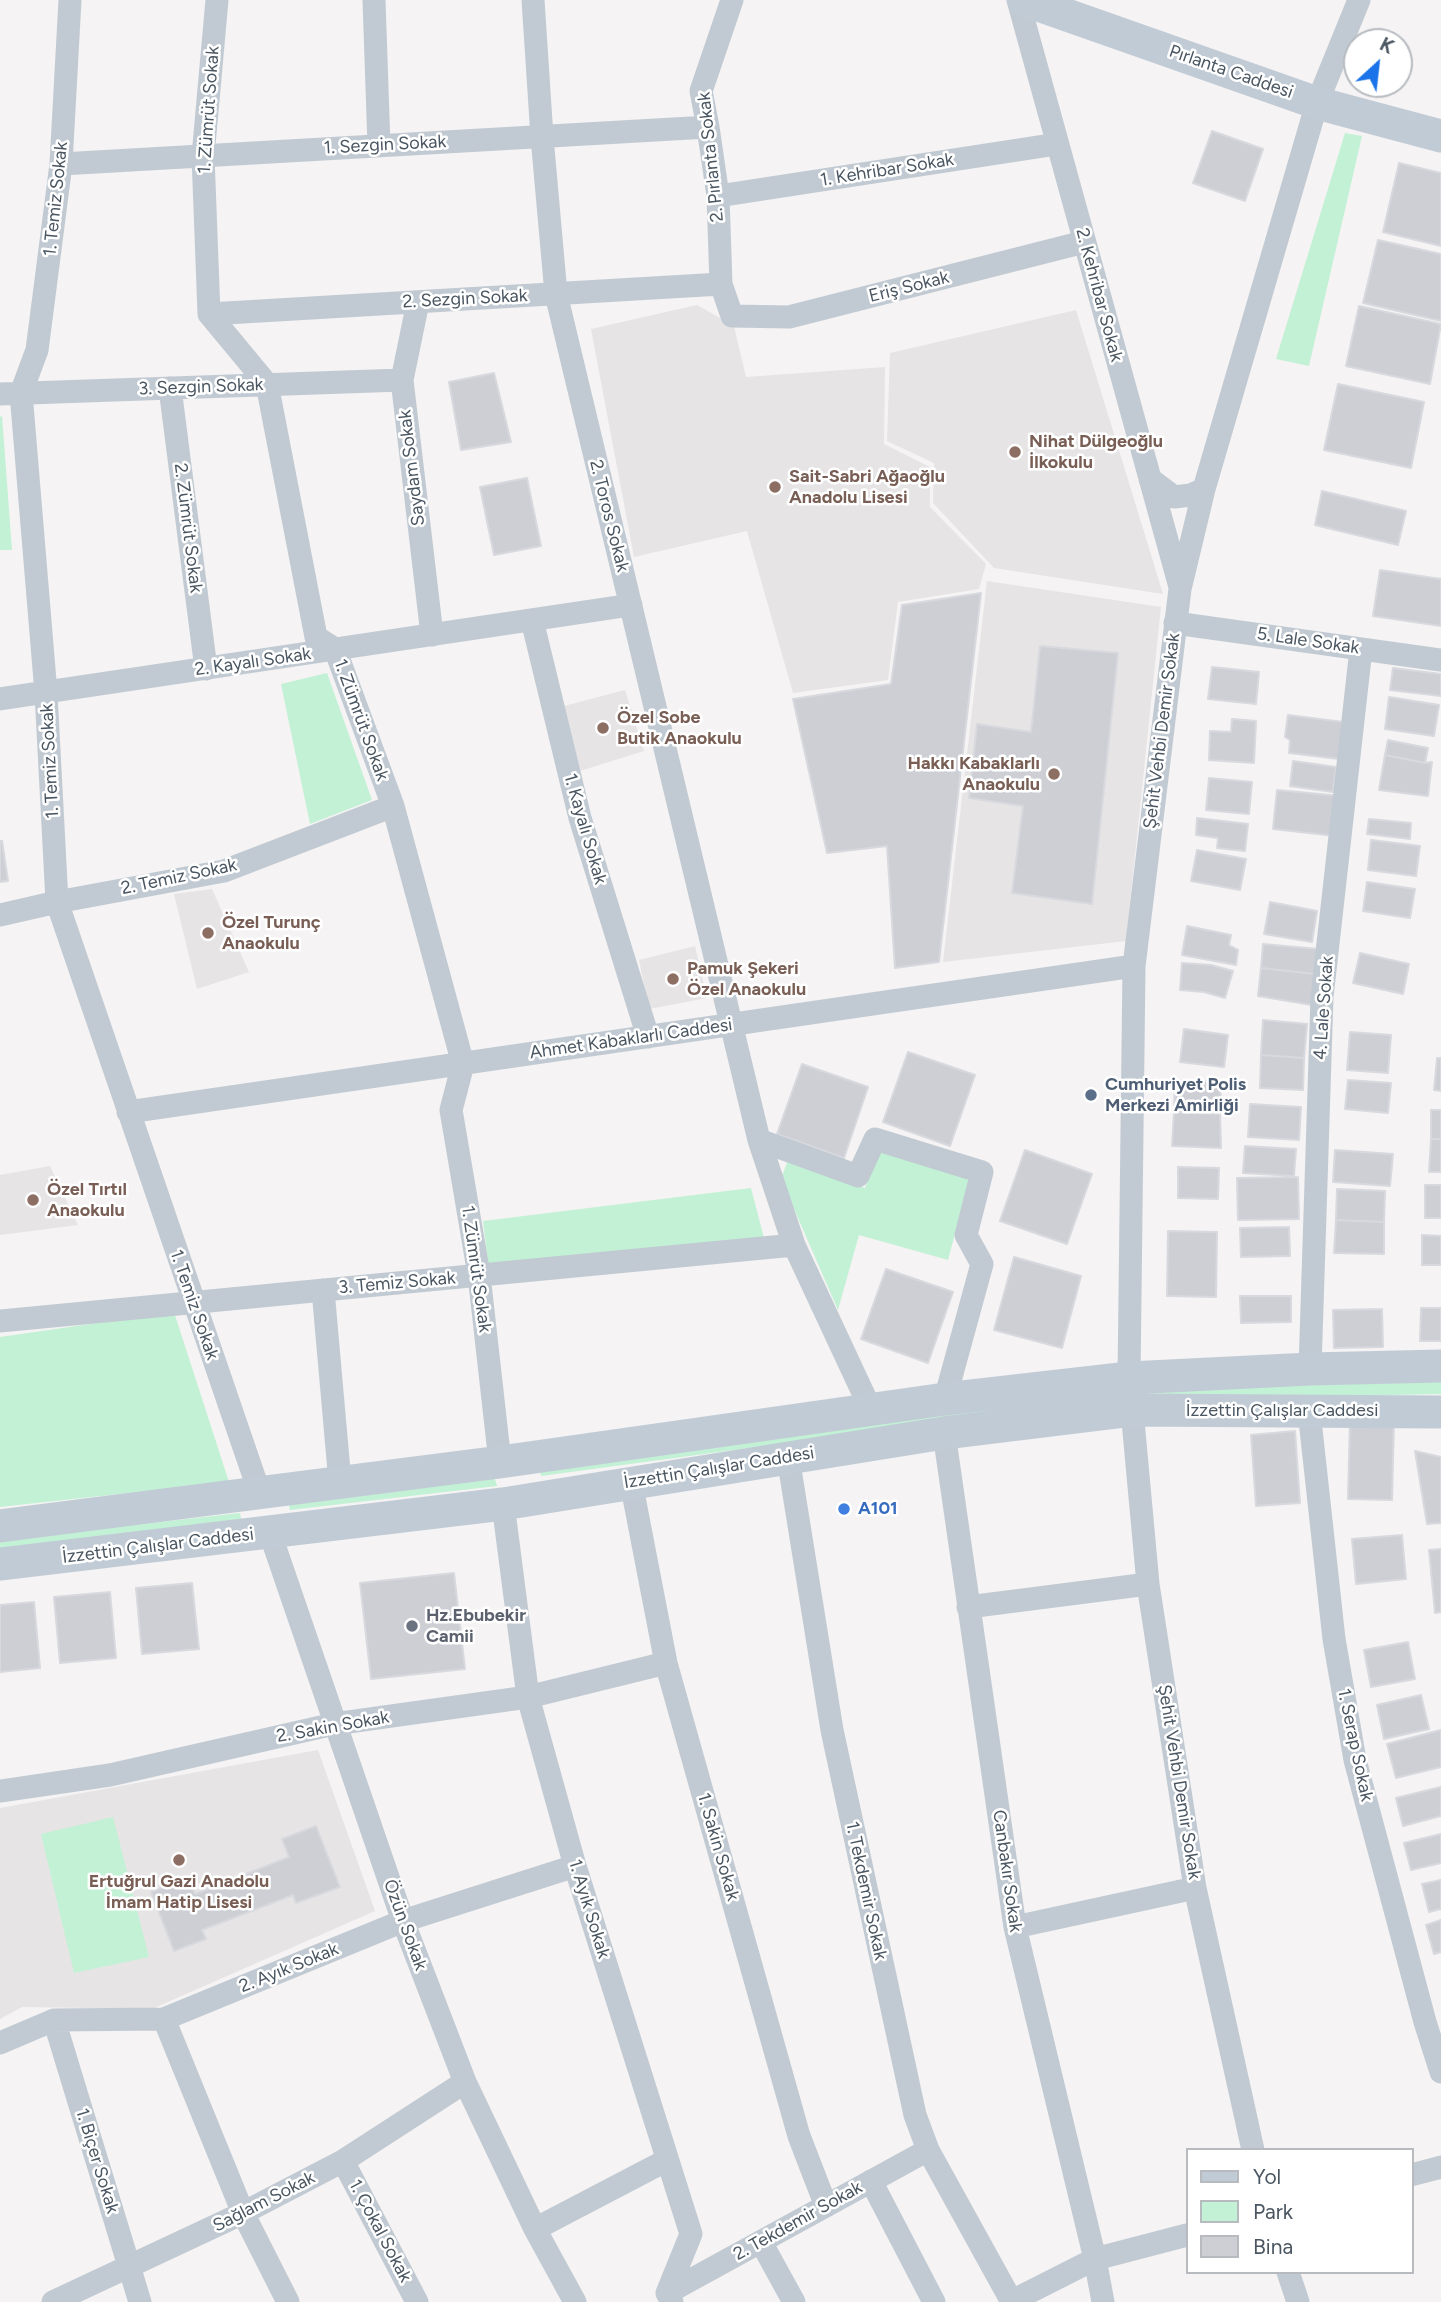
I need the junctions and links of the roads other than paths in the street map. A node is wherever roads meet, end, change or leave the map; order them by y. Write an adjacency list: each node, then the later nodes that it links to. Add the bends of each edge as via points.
1 (70, 0): 16 (street, 1. Temiz Sokak)
2 (217, 0): 15 (street, 1. Zümrüt Sokak)
3 (374, 0): 14 (street)
4 (533, 0): 12 (street, 2. Toros Sokak)
5 (732, 0): 10 (street, 2. Pırlanta Sokak, via 701,91)
6 (1017, 0): 13 (street, 2. Kehribar Sokak)
7 (1024, 0): 9 (street, Pırlanta Caddesi)
8 (1359, 0): 9 (street, Şehit Vehbi Demir Sokak)
9 (1317, 103): 11 (street, Pırlanta Caddesi); 29 (street, Şehit Vehbi Demir Sokak)
10 (708, 127): 12 (street, 1. Sezgin Sokak); 17 (street, 2. Pırlanta Sokak)
11 (1441, 136)
12 (542, 137): 14 (street, 1. Sezgin Sokak); 20 (street, 2. Toros Sokak)
13 (1057, 144): 17 (street, 1. Kehribar Sokak); 18 (street, 2. Kehribar Sokak)
14 (379, 146): 15 (street, 1. Sezgin Sokak)
15 (203, 156): 16 (street, 1. Sezgin Sokak); 22 (street, 1. Zümrüt Sokak)
16 (61, 164): 27 (street, 1. Temiz Sokak, via 37,349)
17 (718, 196): 19 (street, 2. Pırlanta Sokak)
18 (1084, 242): 23 (street, Eriş Sokak, via 789,317); 28 (street, 2. Kehribar Sokak)
19 (721, 284): 20 (street, 2. Sezgin Sokak); 23 (street, 2. Pırlanta Sokak)
20 (556, 293): 21 (street, 2. Sezgin Sokak); 31 (street, 2. Toros Sokak)
21 (418, 302): 22 (street, 2. Sezgin Sokak); 24 (street, Saydam Sokak)
22 (209, 314): 25 (street, 1. Zümrüt Sokak)
23 (732, 316)
24 (402, 380): 25 (street, 3. Sezgin Sokak); 34 (street, Saydam Sokak)
25 (267, 384): 26 (street, 3. Sezgin Sokak); 35 (street, 1. Zümrüt Sokak, via 316,637)
26 (170, 388): 27 (street, 3. Sezgin Sokak); 38 (street, 2. Zümrüt Sokak)
27 (10, 394): 39 (street, 1. Temiz Sokak)
28 (1150, 479): 29 (street, via 1174,497); 30 (street, 2. Kehribar Sokak)
29 (1204, 489): 30 (street, Şehit Vehbi Demir Sokak)
30 (1180, 589): 33 (street, Şehit Vehbi Demir Sokak)
31 (631, 605): 32 (street, 2. Kayalı Sokak); 45 (street, 2. Toros Sokak)
32 (532, 620): 34 (street, 2. Kayalı Sokak); 46 (street, 1. Kayalı Sokak, via 580,818)
33 (1175, 623): 36 (street, 5. Lale Sokak); 44 (street, Şehit Vehbi Demir Sokak)
34 (432, 635): 35 (street, 2. Kayalı Sokak)
35 (335, 649): 38 (street, 2. Kayalı Sokak); 41 (street, 1. Zümrüt Sokak)
36 (1361, 649): 37 (street, 5. Lale Sokak); 56 (street, 4. Lale Sokak, via 1322,997)
37 (1441, 660)
38 (206, 668): 39 (street, 2. Kayalı Sokak)
39 (46, 693): 40 (street, 2. Kayalı Sokak); 42 (street, 1. Temiz Sokak)
40 (0, 699)
41 (393, 806): 42 (street, 2. Temiz Sokak, via 223,871); 47 (street, 1. Zümrüt Sokak)
42 (57, 902): 43 (street, 2. Temiz Sokak); 48 (street, 1. Temiz Sokak)
43 (0, 915)
44 (1134, 966): 45 (street, Ahmet Kabaklarlı Caddesi); 57 (street, Şehit Vehbi Demir Sokak)
45 (733, 1024): 46 (street, Ahmet Kabaklarlı Caddesi); 49 (street, 2. Toros Sokak)
46 (648, 1037): 47 (street, Ahmet Kabaklarlı Caddesi)
47 (463, 1064): 48 (street, Ahmet Kabaklarlı Caddesi); 51 (street, 1. Zümrüt Sokak, via 452,1110)
48 (128, 1112): 53 (street, 1. Temiz Sokak)
49 (759, 1140): 50 (street, 2. Toros Sokak); 58 (street, via 858,1176 875,1139 982,1172 966,1236 982,1264)
50 (794, 1245): 51 (street, 3. Temiz Sokak); 59 (street, 2. Toros Sokak)
51 (479, 1275): 52 (street, 3. Temiz Sokak); 64 (street, 1. Zümrüt Sokak)
52 (323, 1290): 53 (street, 3. Temiz Sokak); 65 (street)
53 (193, 1302): 54 (street, 3. Temiz Sokak); 67 (street, 1. Temiz Sokak)
54 (0, 1321)
55 (1441, 1366): 56 (street, İzzettin Çalışlar Caddesi)
56 (1310, 1368): 57 (street, İzzettin Çalışlar Caddesi)
57 (1131, 1394): 58 (street, İzzettin Çalışlar Caddesi); 60 (street, İzzettin Çalışlar Caddesi); 62 (street, İzzettin Çalışlar Caddesi); 72 (street, Şehit Vehbi Demir Sokak)
58 (945, 1399): 59 (street, İzzettin Çalışlar Caddesi)
59 (871, 1410): 64 (street, İzzettin Çalışlar Caddesi)
60 (1309, 1411): 61 (street, İzzettin Çalışlar Caddesi); 85 (street, 1. Serap Sokak, via 1334,1639 1355,1760)
61 (1441, 1412)
62 (944, 1433): 63 (street, İzzettin Çalışlar Caddesi); 73 (street, Canbakır Sokak)
63 (788, 1457): 66 (street, İzzettin Çalışlar Caddesi); 88 (street, 1. Tekdemir Sokak, via 832,1730 915,2115)
64 (500, 1462): 65 (street, İzzettin Çalışlar Caddesi); 68 (street)
65 (340, 1482): 67 (street, İzzettin Çalışlar Caddesi)
66 (631, 1482): 68 (street, İzzettin Çalışlar Caddesi); 74 (street, 1. Sakin Sokak)
67 (260, 1494): 69 (street, İzzettin Çalışlar Caddesi); 70 (street)
68 (503, 1504): 70 (street, İzzettin Çalışlar Caddesi); 75 (street, 1. Ayık Sokak)
69 (0, 1525)
70 (270, 1533): 71 (street, İzzettin Çalışlar Caddesi); 76 (street, Özün Sokak)
71 (0, 1564)
72 (1148, 1584): 73 (street); 79 (street, Şehit Vehbi Demir Sokak)
73 (968, 1607): 81 (street, Canbakır Sokak)
74 (666, 1663): 75 (street, 2. Sakin Sokak); 94 (street, 1. Sakin Sokak, via 799,2137)
75 (528, 1697): 76 (street, 2. Sakin Sokak); 78 (street, 1. Ayık Sokak)
76 (334, 1724): 77 (street, 2. Sakin Sokak, via 110,1775); 80 (street, Özün Sokak)
77 (0, 1791)
78 (575, 1866): 80 (street, 2. Ayık Sokak); 89 (street, 1. Ayık Sokak)
79 (1195, 1888): 81 (street); 87 (street, Şehit Vehbi Demir Sokak)
80 (402, 1921): 82 (street, 2. Ayık Sokak); 86 (street, Özün Sokak)
81 (1014, 1927): 99 (street, Canbakır Sokak)
82 (164, 2019): 83 (street, 2. Ayık Sokak); 95 (street)
83 (54, 2020): 84 (street, 2. Ayık Sokak); 100 (street, 1. Biçer Sokak)
84 (0, 2043)
85 (1441, 2071)
86 (465, 2082): 90 (street, Sağlam Sokak); 96 (street, Özün Sokak)
87 (1253, 2148)
88 (928, 2150): 93 (street, 2. Tekdemir Sokak); 103 (street, 1. Tekdemir Sokak)
89 (667, 2160): 96 (street); 102 (street, 1. Ayık Sokak, via 691,2234)
90 (343, 2161): 95 (street, Sağlam Sokak); 107 (street, 1. Çokal Sokak)
91 (1441, 2166): 92 (street)
92 (1413, 2174)
93 (871, 2181): 94 (street, 2. Tekdemir Sokak); 110 (street)
94 (826, 2206): 98 (street, 2. Tekdemir Sokak)
95 (243, 2213): 100 (street, Sağlam Sokak); 106 (street)
96 (535, 2229): 108 (street, Özün Sokak)
97 (1186, 2235): 99 (street)
98 (761, 2242): 102 (street, 2. Tekdemir Sokak); 109 (street)
99 (1095, 2259): 103 (street); 111 (street, Canbakır Sokak)
100 (129, 2268): 104 (street, Sağlam Sokak); 105 (street, 1. Biçer Sokak)
101 (1289, 2274): 112 (street)
102 (670, 2297)
103 (1012, 2301)
104 (53, 2302)
105 (140, 2302)
106 (288, 2302)
107 (417, 2302)
108 (575, 2302)
109 (794, 2302)
110 (934, 2302)
111 (1103, 2302)
112 (1298, 2302)

